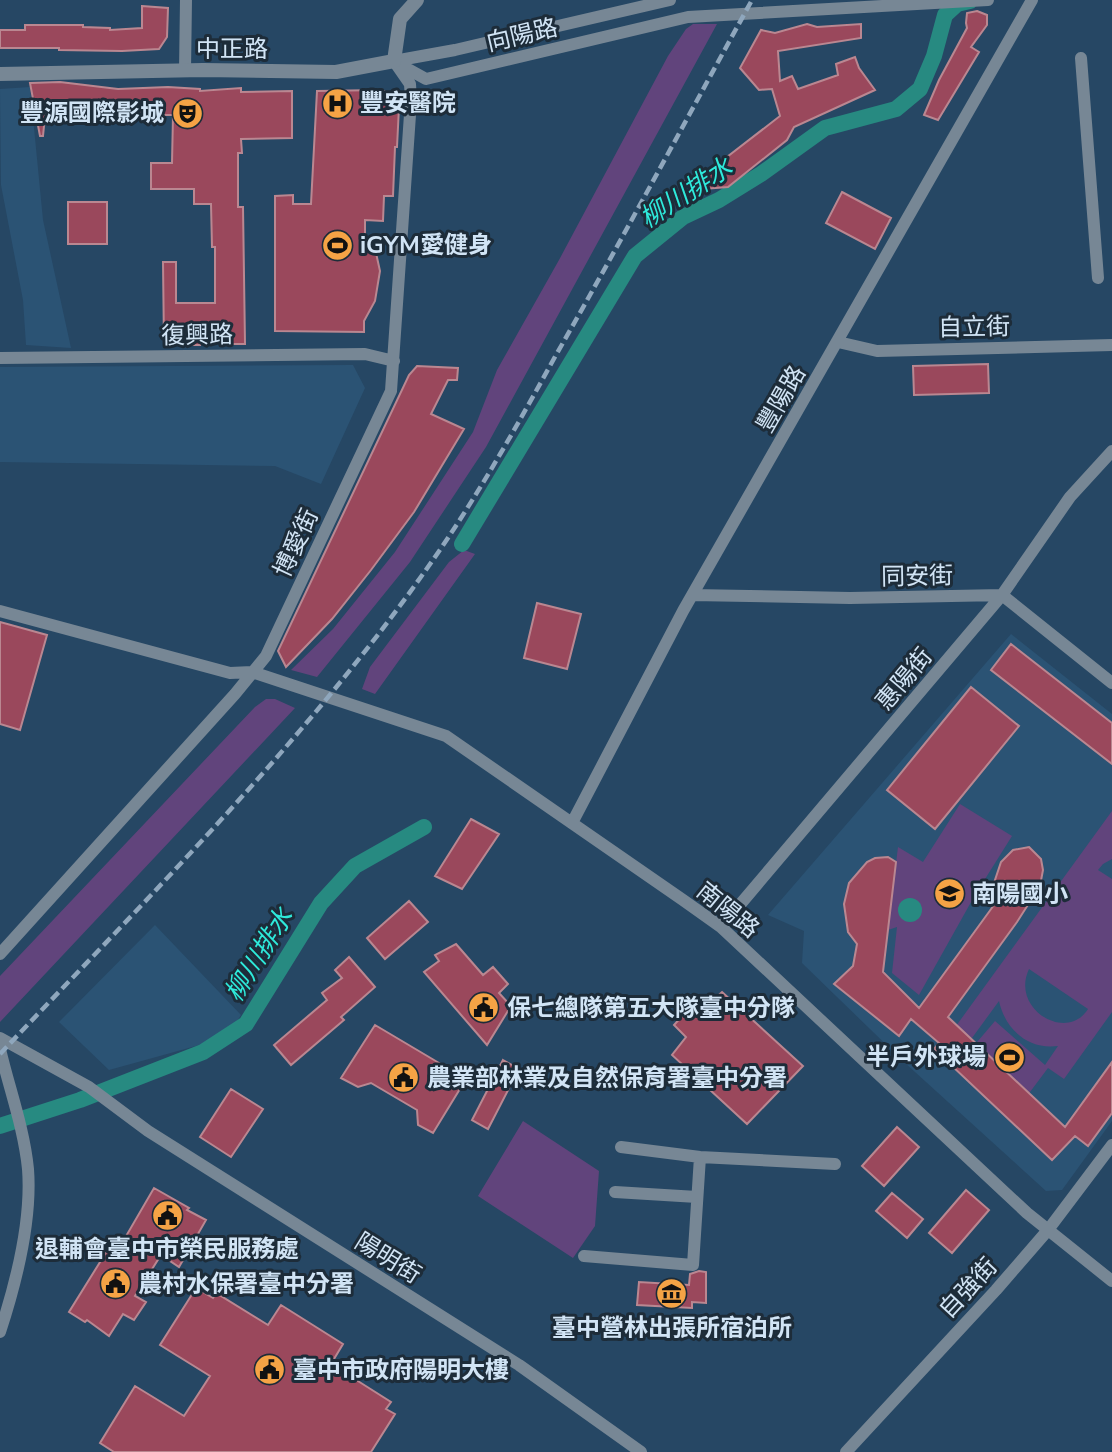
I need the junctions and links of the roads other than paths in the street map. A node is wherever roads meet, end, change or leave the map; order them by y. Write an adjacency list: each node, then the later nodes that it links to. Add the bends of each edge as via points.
1 (186, 0): 8 (street)
2 (417, 0): 7 (street, via 400,19)
3 (670, 0): 7 (street, 向陽路)
4 (987, 0): 7 (street, 向陽路, via 688,17 426,79)
5 (1032, 0): 11 (street, 豐陽路)
6 (1081, 58): 10 (street)
7 (394, 61): 8 (street, 中正路, via 336,72); 14 (street, 博愛街, via 410,84 411,100)
8 (185, 71): 9 (street, 中正路)
9 (0, 74)
10 (1098, 278)
11 (838, 342): 12 (street, 自立街, via 877,351); 16 (street, 豐陽路)
12 (1112, 345)
13 (0, 358): 14 (street, 復興路, via 365,355)
14 (394, 361): 19 (street, 博愛街, via 391,391 265,656)
15 (1112, 452): 17 (street, 惠陽街, via 1069,497)
16 (692, 595): 17 (street, 同安街); 21 (street, 豐陽路)
17 (1002, 595): 20 (street); 22 (street, 惠陽街)
18 (0, 611): 19 (street, 南陽路, via 230,673)
19 (252, 672): 21 (street, 南陽路, via 446,736); 23 (street, 博愛街)
20 (1112, 683)
21 (572, 823): 22 (street, 南陽路)
22 (721, 927): 32 (street, 南陽路)
23 (0, 954)
24 (0, 1038): 36 (street, 陽明街, via 111,1101 148,1131 519,1365)
25 (0, 1049): 35 (street, via 28,1168 28,1205 13,1292)
26 (1112, 1145): 32 (street, 自強街)
27 (621, 1147): 28 (street)
28 (700, 1157): 29 (street); 31 (street)
29 (835, 1164)
30 (615, 1192): 31 (street)
31 (697, 1197): 33 (street, via 693,1265)
32 (1048, 1230): 34 (street, 南陽路); 37 (street, 自強街)
33 (584, 1256)
34 (1112, 1281)
35 (0, 1332)
36 (641, 1452)
37 (846, 1452)

